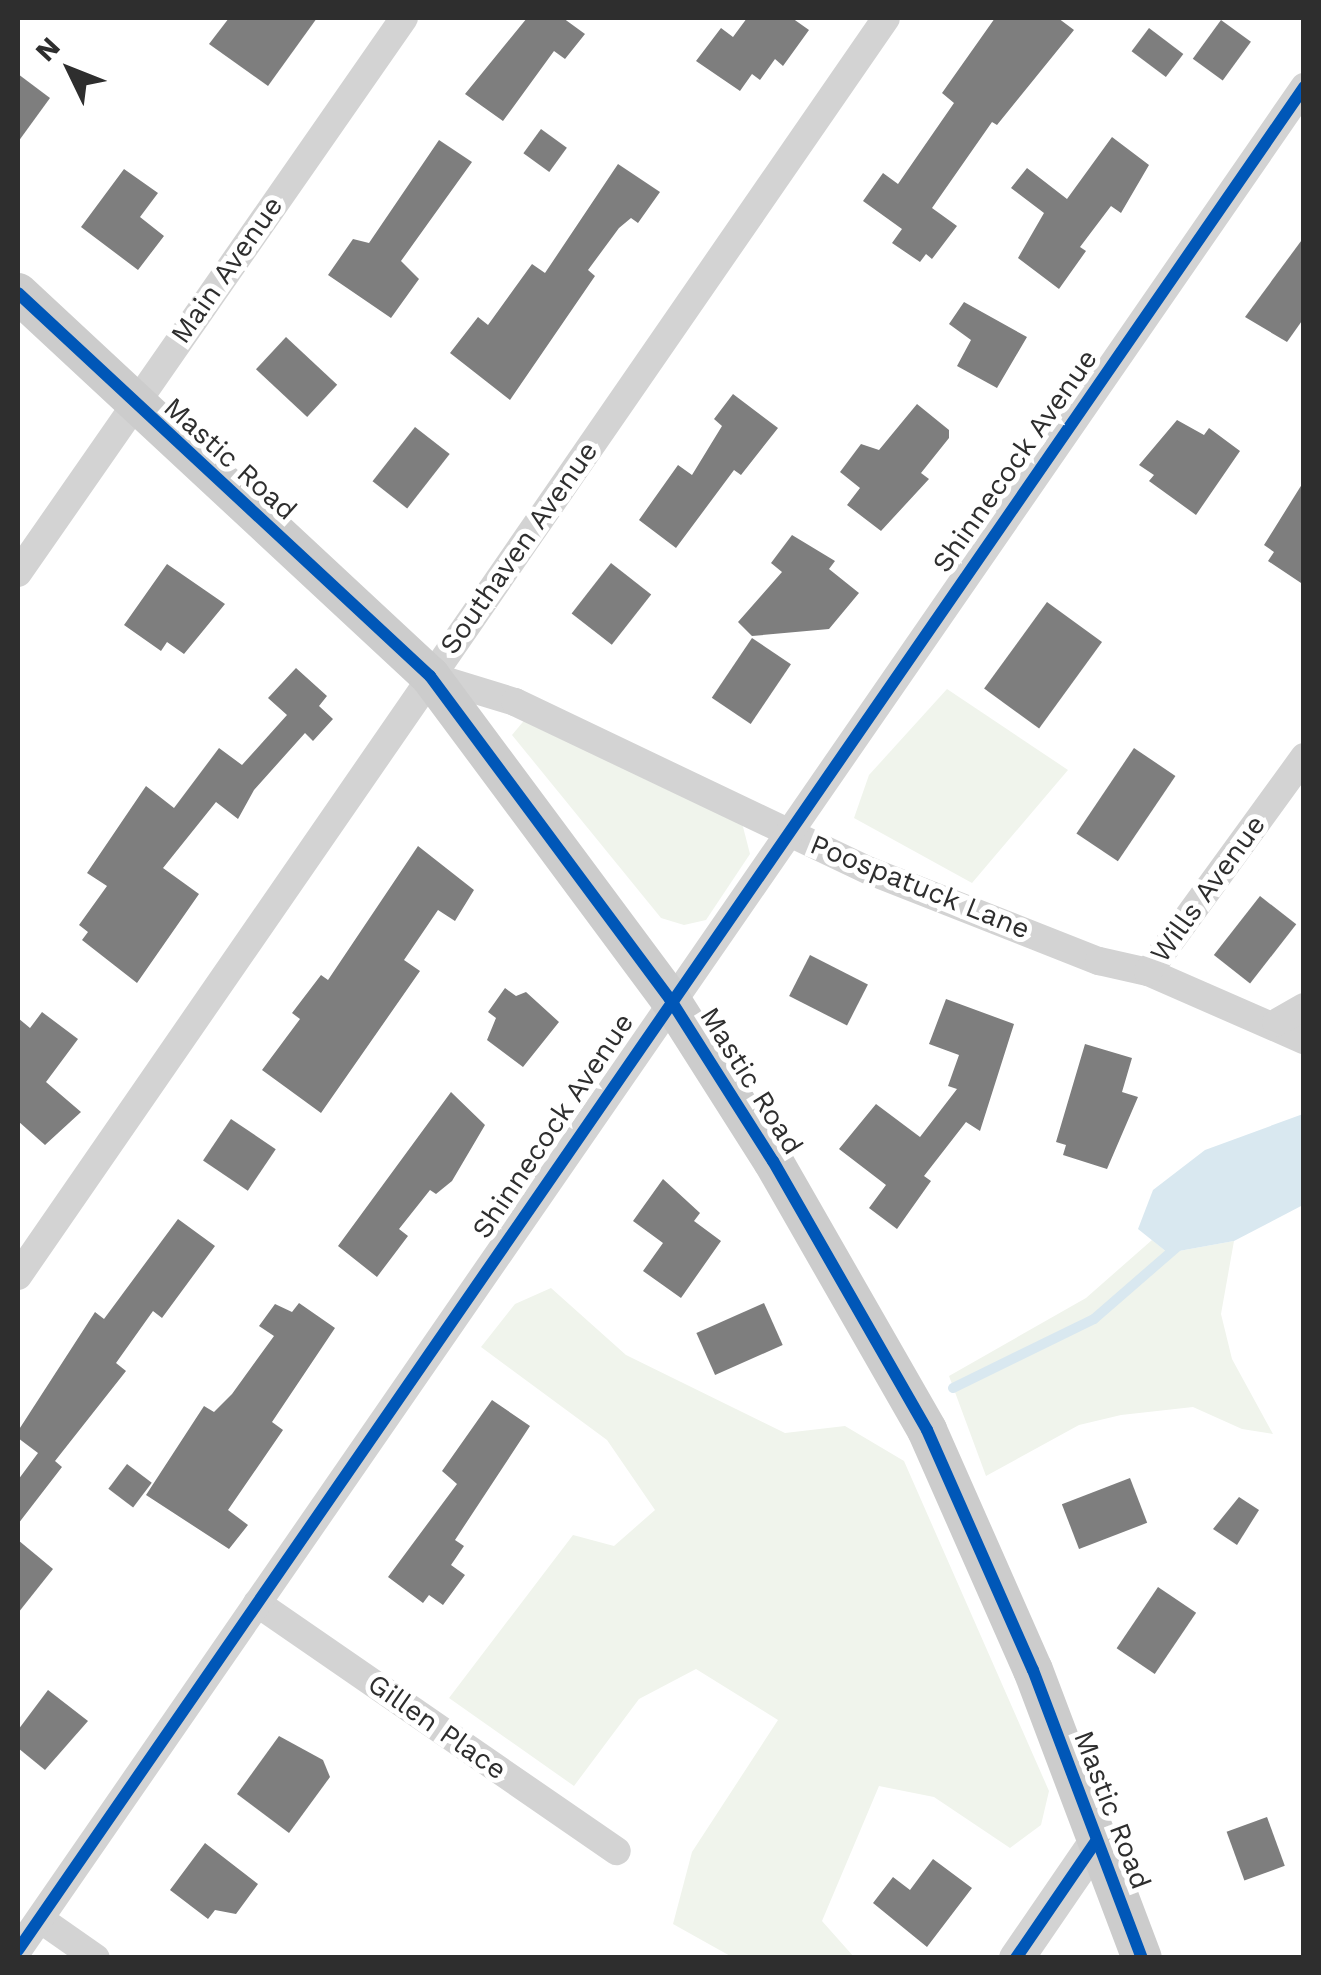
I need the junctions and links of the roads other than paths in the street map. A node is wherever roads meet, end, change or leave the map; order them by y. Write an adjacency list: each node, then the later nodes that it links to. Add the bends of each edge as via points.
1 (404, 18): 5 (street, Main Avenue)
2 (886, 18): 7 (street, Southaven Avenue)
3 (1304, 87): 9 (street, Shinnecock Avenue)
4 (18, 293): 5 (main road, Mastic Road)
5 (132, 404): 6 (street, Main Avenue); 7 (main road, Mastic Road)
6 (18, 573)
7 (430, 676): 9 (street, Poospatuck Lane, via 515,702); 11 (main road, Mastic Road); 15 (street, Southaven Avenue)
8 (1304, 756): 10 (street, Wills Avenue)
9 (788, 833): 10 (street, Poospatuck Lane, via 1099,961); 11 (street, Shinnecock Avenue)
10 (1148, 972): 13 (street, Poospatuck Lane)
11 (670, 999): 16 (street, Shinnecock Avenue); 17 (main road, Mastic Road, via 773,1160 927,1430 1033,1670)
12 (1304, 1006): 13 (street)
13 (1276, 1023): 14 (street, Poospatuck Lane)
14 (1304, 1040)
15 (18, 1276)
16 (256, 1603): 18 (street, Gillen Place); 19 (street, Shinnecock Avenue)
17 (1096, 1840): 22 (street); 23 (main road, Mastic Road)
18 (617, 1850)
19 (40, 1919): 20 (street, Shinnecock Avenue); 21 (street)
20 (18, 1950)
21 (96, 1958)
22 (1016, 1958)
23 (1142, 1958)

